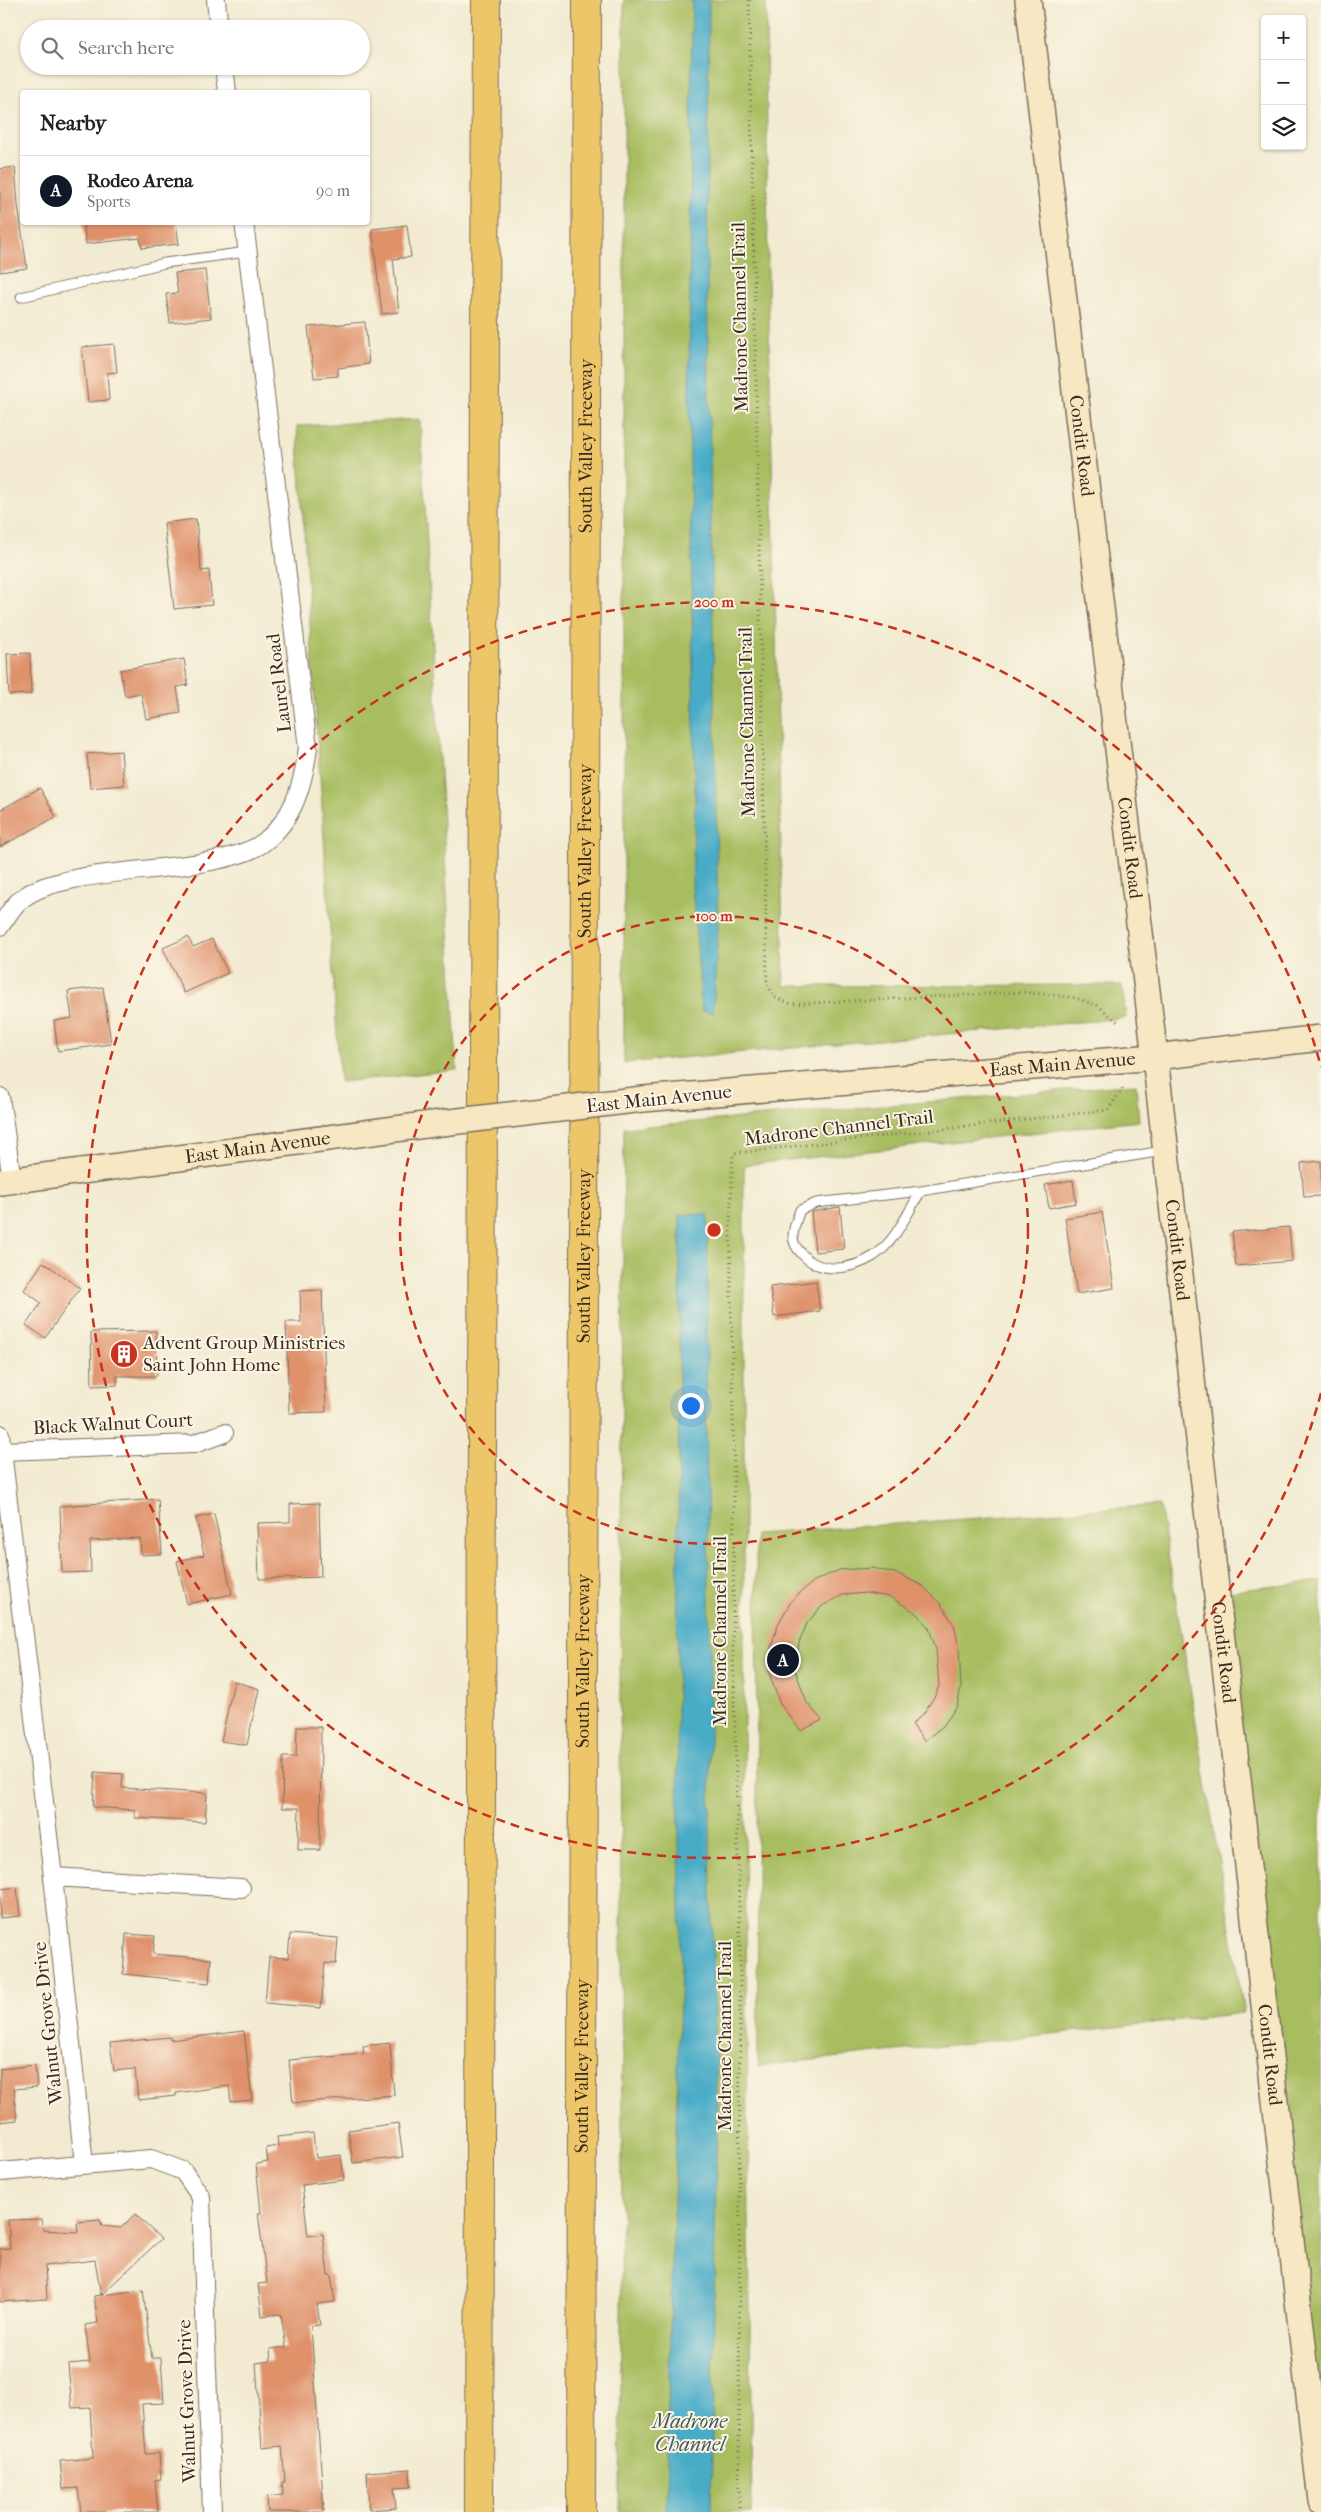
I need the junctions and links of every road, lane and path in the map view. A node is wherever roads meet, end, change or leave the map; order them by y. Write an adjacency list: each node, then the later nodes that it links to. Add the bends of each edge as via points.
1 (216, 0): 6 (street)
2 (486, 0): 29 (highway)
3 (587, 0): 30 (highway, South Valley Freeway)
4 (749, 0): 13 (path, Madrone Channel Trail, via 767,982 774,997 791,1004 1023,992 1072,997 1097,1005)
5 (1028, 0): 15 (street, Condit Road)
6 (219, 20)
7 (225, 75): 8 (street)
8 (227, 90)
9 (244, 225): 10 (street, Laurel Road)
10 (247, 252): 11 (lane, via 137,269); 12 (street, Laurel Road, via 308,748 303,784 287,819 264,843 227,859 94,874 47,885 19,901)
11 (21, 297)
12 (0, 926)
13 (1120, 1024)
14 (1321, 1038): 15 (street, East Main Avenue)
15 (1155, 1057): 18 (street, Condit Road); 19 (street, East Main Avenue, bridge, via 643,1099)
16 (1123, 1088): 31 (path, Madrone Channel Trail, via 1108,1110 745,1152 733,1156 730,1224 733,1674 740,1948)
17 (0, 1096): 19 (street)
18 (1166, 1150): 20 (lane); 27 (street, Condit Road)
19 (6, 1181)
20 (921, 1191): 20 (lane, via 822,1202 800,1210 793,1238 798,1250 810,1263 829,1269 856,1265 887,1244)
21 (224, 1433): 22 (street, Black Walnut Court, via 194,1444)
22 (1, 1443): 23 (street, Walnut Grove Drive)
23 (54, 1877): 24 (street); 25 (street, Walnut Grove Drive)
24 (241, 1888)
25 (84, 2164): 26 (street); 28 (street, Walnut Grove Drive, via 151,2159 183,2171 201,2197)
26 (0, 2172)
27 (1321, 2501)
28 (212, 2512)
29 (479, 2512)
30 (581, 2512)
31 (739, 2512)

